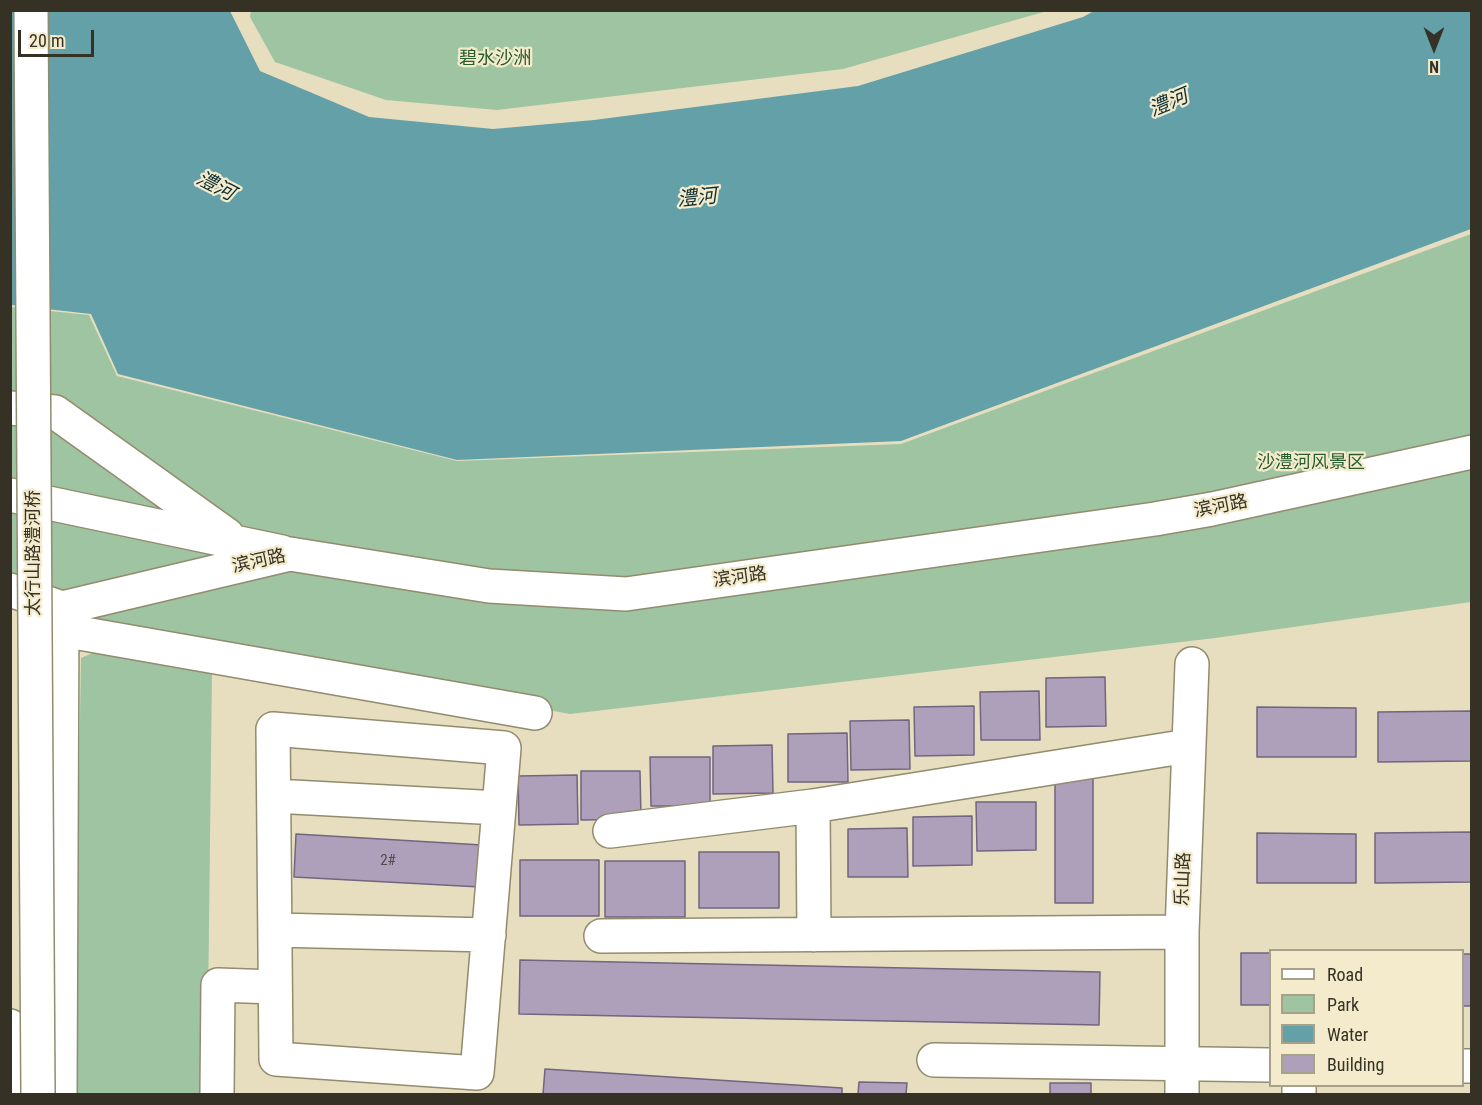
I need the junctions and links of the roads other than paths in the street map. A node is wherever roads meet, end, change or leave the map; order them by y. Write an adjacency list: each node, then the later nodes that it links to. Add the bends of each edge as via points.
1 (31, 10): 4 (street, 太行山路澧河桥, bridge)
2 (10, 408): 5 (street, via 55,412)
3 (1472, 452): 6 (street, 滨河路, via 1155,519 626,594 489,586)
4 (22, 497): 5 (street); 27 (street, 太行山路澧河桥, bridge)
5 (238, 543): 6 (street)
6 (290, 554): 8 (street, 滨河路)
7 (10, 590): 8 (street)
8 (62, 619): 10 (street); 28 (street)
9 (1191, 664): 11 (street, 乐山路)
10 (535, 713)
11 (1188, 746): 13 (street); 17 (street, 乐山路)
12 (274, 796): 14 (street); 14 (street, via 273,729 504,748); 16 (street)
13 (813, 806): 15 (street); 19 (street)
14 (499, 808): 18 (street)
15 (610, 831)
16 (276, 930): 18 (street); 21 (street)
17 (1182, 932): 19 (street); 25 (street, 乐山路)
18 (489, 935): 21 (street, via 477,1073 276,1059)
19 (814, 935): 20 (street)
20 (601, 936)
21 (276, 987): 29 (street, via 218,985)
22 (10, 1026): 26 (street)
23 (934, 1060): 25 (street)
24 (1269, 1065): 25 (street)
25 (1182, 1079)
26 (11, 1095)
27 (38, 1095)
28 (60, 1095)
29 (217, 1095)

